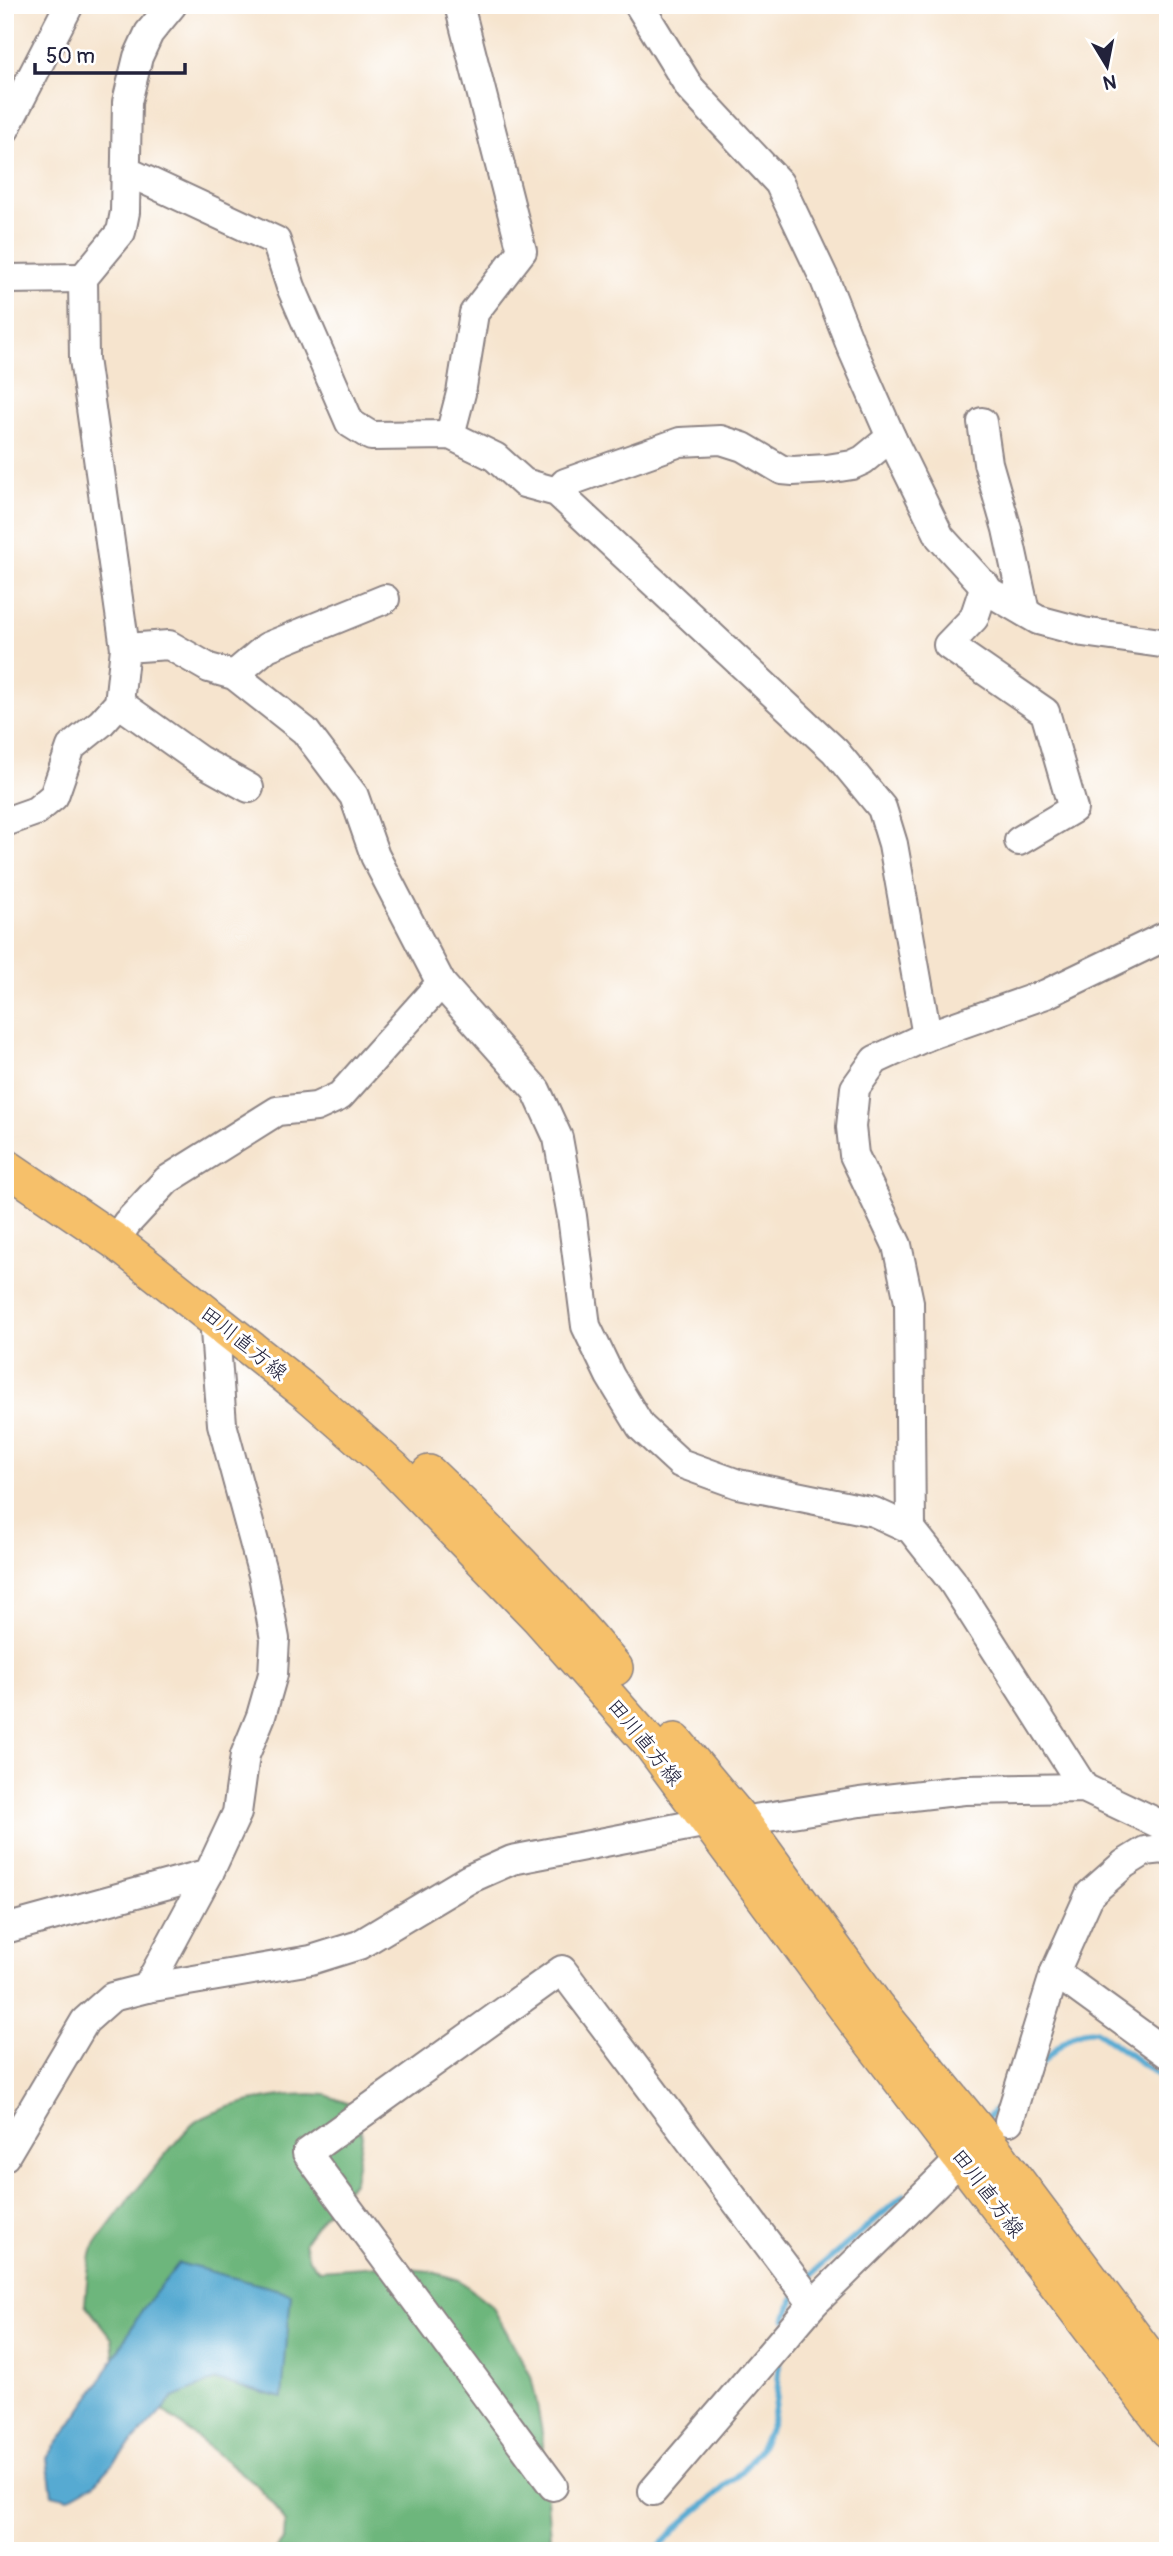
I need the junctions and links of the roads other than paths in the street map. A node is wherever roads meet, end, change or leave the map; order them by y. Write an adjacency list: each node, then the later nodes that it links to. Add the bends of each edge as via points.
1 (68, 5): 5 (street)
2 (172, 5): 6 (street, via 149,33 138,57 127,102)
3 (459, 5): 10 (street, via 522,251 474,313)
4 (639, 5): 11 (street, via 690,88 779,183)
5 (5, 129)
6 (126, 171): 7 (street, via 121,232); 10 (street, via 276,241 350,423 371,436)
7 (83, 278): 8 (street); 17 (street, via 84,359)
8 (5, 279)
9 (982, 422): 15 (street)
10 (450, 435): 12 (street, via 495,457 524,483)
11 (891, 437): 12 (street, via 852,465 793,471 721,440 680,442 565,483); 13 (street, via 940,537)
12 (557, 492): 25 (street, via 835,751 882,808 893,844)
13 (985, 585): 15 (street); 22 (street, via 974,618 948,645 1045,712 1073,809)
14 (385, 599): 18 (street, via 267,647)
15 (1025, 611): 16 (street, via 1038,620 1083,632)
16 (1168, 644)
17 (125, 648): 18 (street, via 169,645 209,668); 19 (street)
18 (234, 675): 24 (street, via 305,731 354,796 375,856)
19 (119, 703): 20 (street); 21 (street, via 71,747 54,796 36,811)
20 (249, 788)
21 (5, 822)
22 (1019, 841)
23 (1168, 935): 25 (street, via 1046,994)
24 (441, 983): 28 (street, via 340,1096 316,1107 277,1111 167,1180); 30 (street, via 536,1090 558,1138 586,1326 641,1427 680,1463 738,1484 874,1512)
25 (926, 1036): 30 (street, via 875,1060 855,1088 851,1127 854,1155 897,1245 909,1302)
26 (5, 1142): 28 (main road, 田川直方線, via 45,1166)
27 (5, 1166): 28 (main road, 田川直方線)
28 (121, 1232): 29 (main road, 田川直方線); 32 (main road, 田川直方線, via 226,1297 318,1372 482,1522 562,1606)
29 (215, 1318): 33 (main road, 田川直方線, via 393,1468 547,1627 652,1746); 36 (street, via 222,1424 263,1575 275,1639 273,1674 245,1755 237,1813)
30 (911, 1529): 31 (street, via 952,1581)
31 (1084, 1788): 32 (street, via 964,1790); 34 (street)
32 (742, 1821): 33 (street); 41 (main road, 田川直方線, via 875,2005)
33 (708, 1822): 39 (street, via 512,1860 469,1879 359,1945 311,1960); 41 (main road, 田川直方線, via 857,2023)
34 (1168, 1828)
35 (1168, 1851): 38 (street, via 1145,1851 1090,1894)
36 (209, 1873): 37 (street); 39 (street)
37 (5, 1929)
38 (1055, 1972): 40 (street); 41 (street)
39 (147, 1988): 42 (street, via 111,1997 85,2021)
40 (1168, 2054)
41 (985, 2138): 43 (street); 44 (main road, 田川直方線); 45 (main road, 田川直方線)
42 (5, 2156)
43 (813, 2304): 46 (street, via 562,1970 307,2153); 47 (street)
44 (1168, 2382)
45 (1168, 2430)
46 (553, 2486)
47 (653, 2491)

